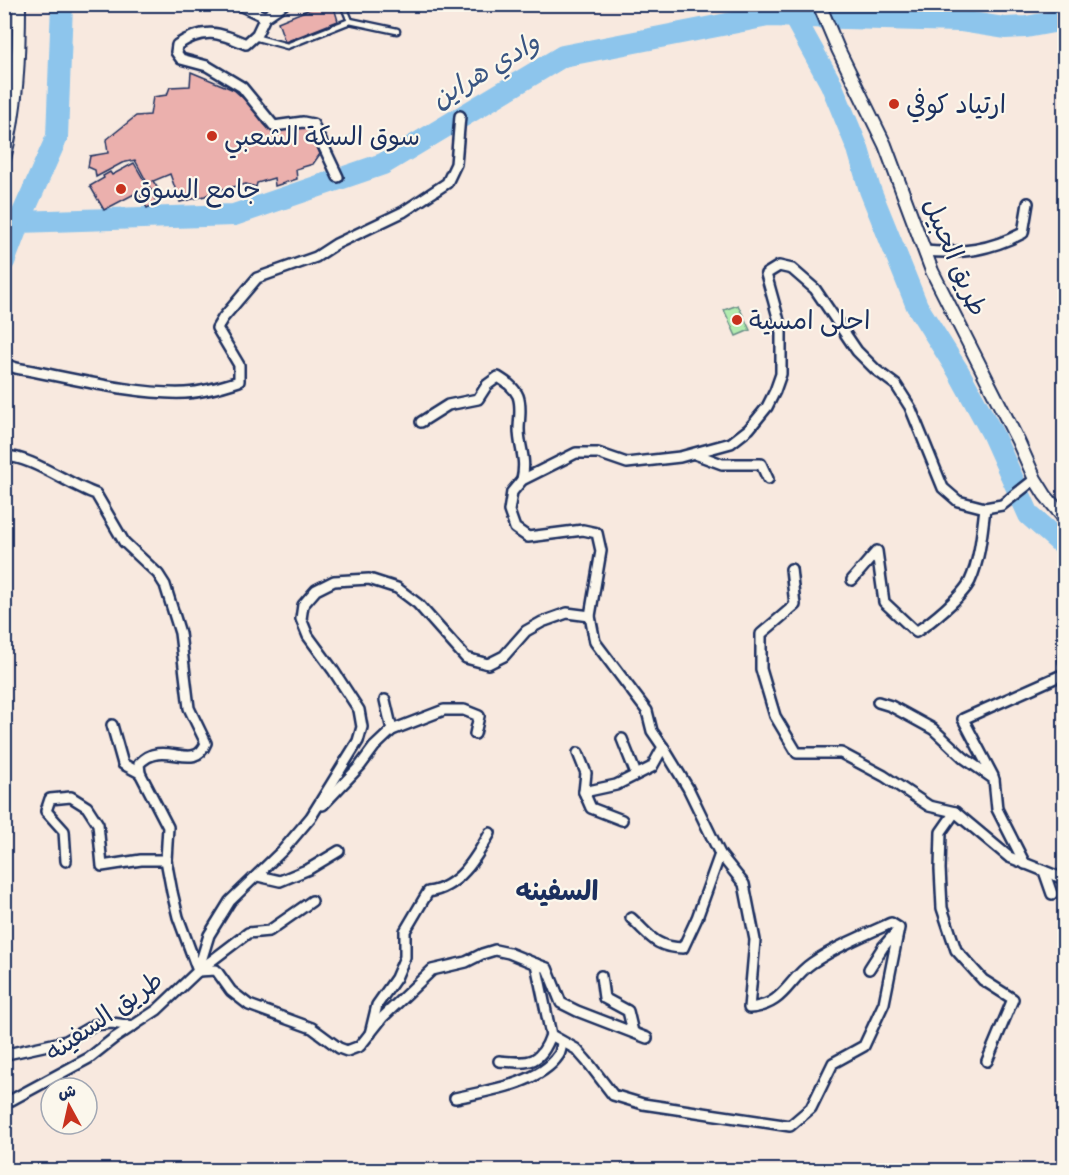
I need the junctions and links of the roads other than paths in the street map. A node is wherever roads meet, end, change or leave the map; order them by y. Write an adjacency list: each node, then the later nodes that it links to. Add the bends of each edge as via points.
1 (19, 4): 11 (street, via 15,87)
2 (237, 4): 6 (street)
3 (284, 4): 6 (street)
4 (343, 4): 7 (lane)
5 (819, 4): 14 (street, طريق الحبيل, via 885,145)
6 (265, 17): 9 (street)
7 (350, 21): 8 (lane); 9 (lane, via 287,46)
8 (397, 31)
9 (254, 37): 12 (street, via 246,44 214,32 201,33 177,45 176,52 181,59 207,66 242,87 274,126 313,124)
10 (460, 116): 15 (street, via 456,164 447,183 402,212 316,257 257,278 223,318 217,328 239,365 239,381 184,393 104,384)
11 (4, 159)
12 (338, 177)
13 (1028, 203): 14 (street, via 1023,233 1003,243 951,253)
14 (925, 251): 20 (street, طريق الحبيل)
15 (4, 364)
16 (421, 422): 21 (street, via 448,405 478,399 498,377 518,396 525,465)
17 (695, 454): 19 (street, via 722,464 761,464); 21 (street, via 627,463 598,453 576,453); 22 (street, via 731,443 749,429 775,392 781,374 781,328 766,274 779,266 792,269 815,289 857,351 896,385 910,407 943,488 958,501)
18 (4, 456): 36 (street, via 96,494 124,542 165,585 180,633 189,708 206,743 203,751 189,757 162,752 145,758 139,764)
19 (768, 479)
20 (1035, 479): 22 (street, via 1002,505); 23 (street, طريق الحبيل)
21 (522, 480): 26 (street, via 512,492 509,511 515,528 528,537 583,530 597,533 601,551)
22 (985, 508): 25 (street, via 980,546 969,582 936,619 916,632 884,602 877,551)
23 (1065, 518)
24 (791, 569): 40 (street, via 795,605 761,634 761,669 775,716 797,753 841,753 929,806)
25 (852, 580)
26 (590, 616): 34 (street, via 595,642 647,711 652,731); 41 (street, via 567,613 542,622 526,631 504,656 488,664 466,658 418,604 397,588 369,579 334,581 316,590 303,605 301,619 308,636 359,710 362,727 358,741)
27 (1065, 674): 38 (street, via 963,719)
28 (385, 700): 31 (street)
29 (878, 702): 38 (street, via 933,729)
30 (112, 725): 36 (street, طريق السفينه, via 123,764)
31 (392, 730): 32 (street, via 444,710 464,710 479,717); 41 (street)
32 (476, 734)
33 (622, 739): 37 (street)
34 (663, 747): 37 (street, via 652,767); 45 (street)
35 (578, 753): 39 (street, via 586,773)
36 (140, 773): 46 (street, طريق السفينه, via 168,827)
37 (636, 774): 39 (street)
38 (994, 779): 48 (street, via 997,809)
39 (584, 792): 42 (street, via 591,808)
40 (955, 812): 48 (street, via 1009,857); 68 (street, via 941,832 942,908 956,950 983,980 1013,999)
41 (310, 817): 50 (street)
42 (622, 820)
43 (490, 833): 63 (street, via 475,860 452,883 428,892 423,898 405,931 405,957 377,1005)
44 (339, 851): 50 (street, via 280,881)
45 (720, 854): 54 (street, via 683,948 654,941); 55 (street, via 744,884 755,940 749,1008 764,1007 810,964 848,943 891,923)
46 (166, 860): 47 (street, via 102,866 98,825 87,807 71,797 50,799 46,811 64,831); 58 (street, طريق السفينه, via 178,917)
47 (66, 861)
48 (1025, 864): 49 (street)
49 (1044, 871): 51 (street); 52 (street)
50 (258, 876): 58 (street, via 230,901 209,935)
51 (1065, 879)
52 (1052, 894)
53 (312, 901): 58 (street, via 269,931 248,933)
54 (631, 918)
55 (899, 928): 57 (street); 65 (street, via 884,1003 864,1046 833,1063 811,1108 790,1126 643,1104 613,1095 576,1049)
56 (536, 964): 61 (street, via 547,968 561,1003); 62 (street); 63 (street, via 495,950 432,970)
57 (869, 969)
58 (198, 971): 60 (street, طريق السفينه, via 157,1010); 63 (street, via 216,970 231,991 249,1005 312,1028 339,1048 347,1051 360,1046)
59 (601, 976): 61 (street, via 604,998 628,1011)
60 (133, 1026): 66 (street, via 94,1025 66,1041); 70 (street, طريق السفينه, via 89,1058)
61 (633, 1032): 64 (street)
62 (551, 1035): 65 (street); 67 (street, via 546,1050 536,1060)
63 (369, 1036)
64 (646, 1038)
65 (562, 1043): 69 (street, via 559,1055 544,1070 504,1088)
66 (4, 1052)
67 (499, 1061)
68 (987, 1061)
69 (456, 1098)
70 (4, 1104)

